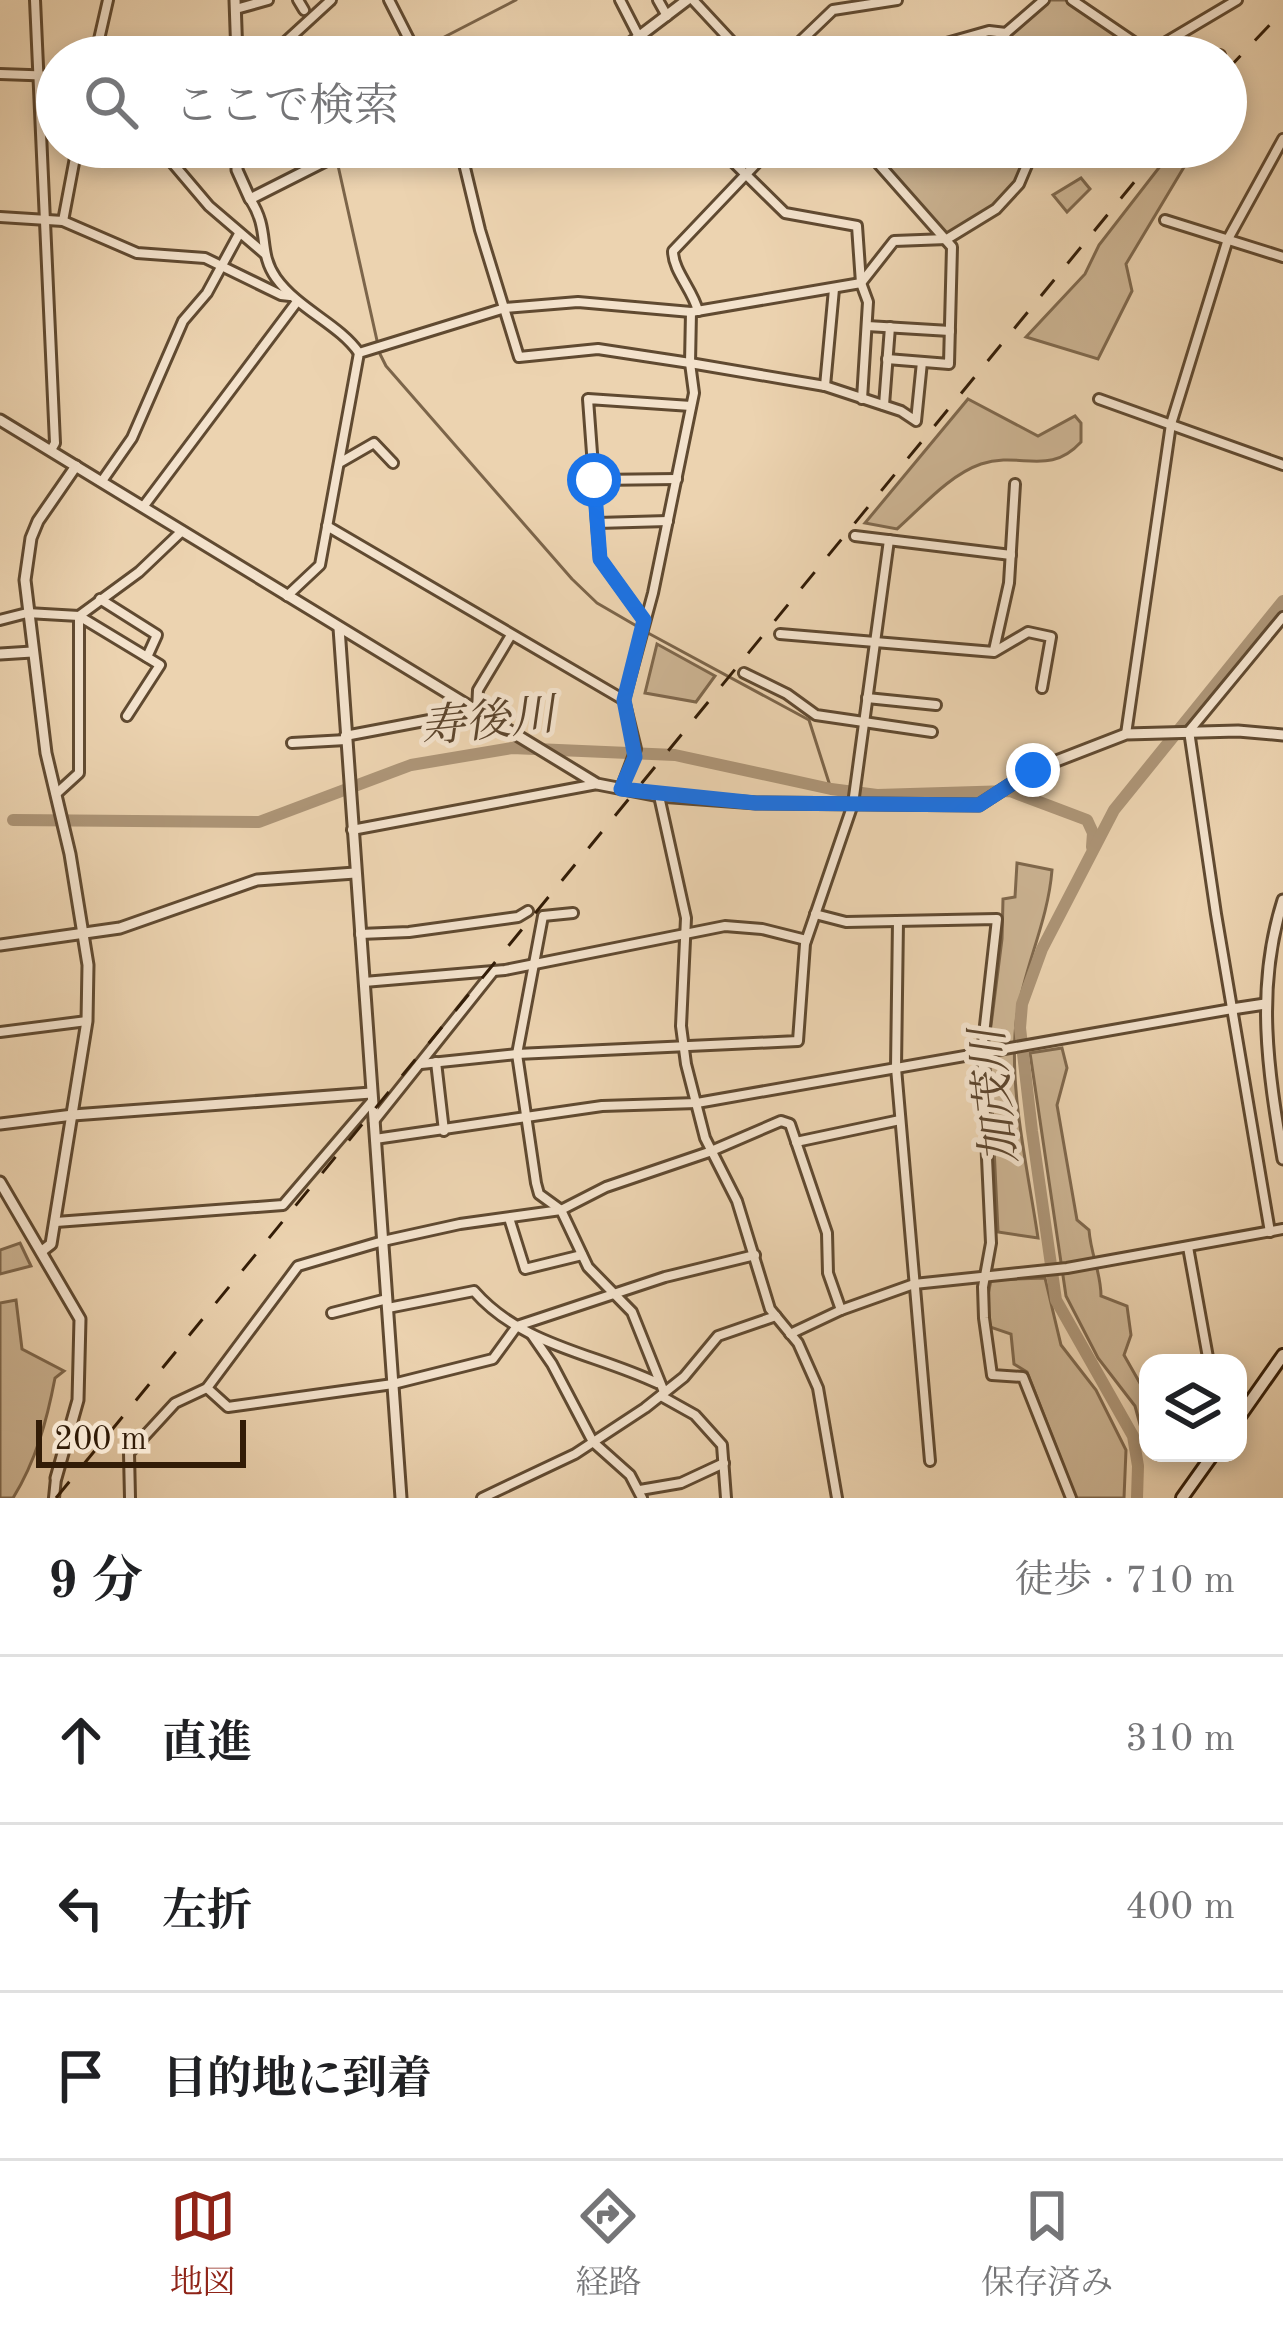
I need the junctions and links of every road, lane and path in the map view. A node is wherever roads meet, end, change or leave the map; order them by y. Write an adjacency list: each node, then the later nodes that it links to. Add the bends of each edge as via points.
1 (35, 0): 16 (street)
2 (108, 0): 17 (street)
3 (268, 0): 13 (street)
4 (331, 0): 19 (street)
5 (388, 0): 20 (street)
6 (620, 0): 21 (street)
7 (658, 0): 14 (street)
8 (690, 0): 14 (street); 23 (street)
9 (897, 0): 24 (street, via 833,10)
10 (1044, 0): 15 (street)
11 (1072, 0): 27 (street)
12 (1237, 0): 28 (street)
13 (236, 4): 18 (street)
14 (667, 16): 22 (street)
15 (1006, 33): 25 (street); 26 (street)
16 (37, 36)
17 (100, 36)
18 (237, 36)
19 (292, 36)
20 (407, 36)
21 (638, 36)
22 (640, 36)
23 (725, 36)
24 (806, 36)
25 (971, 36)
26 (1002, 36)
27 (1122, 36)
28 (1181, 36)
29 (0, 74): 30 (street)
30 (36, 76)
31 (1283, 139): 50 (street)
32 (43, 168): 45 (street)
33 (73, 168): 47 (street)
34 (177, 168): 48 (street)
35 (237, 168): 43 (street)
36 (307, 168): 43 (street)
37 (466, 168): 57 (street)
38 (742, 168): 42 (street)
39 (750, 168): 42 (street)
40 (883, 168): 49 (street)
41 (1026, 168): 49 (street, via 996,209)
42 (746, 172): 54 (street, via 785,213 857,226); 58 (street, via 673,251)
43 (250, 199): 51 (street, via 265,226)
44 (0, 217): 45 (street)
45 (45, 220): 47 (street); 73 (street)
46 (1165, 220): 50 (street)
47 (63, 221): 53 (street, via 137,253)
48 (239, 234): 51 (street); 53 (street)
49 (946, 239): 54 (street, via 894,241); 61 (street)
50 (1228, 239): 52 (street); 72 (street)
51 (265, 254): 56 (street)
52 (1283, 257)
53 (222, 265): 56 (street); 80 (street, via 183,321 132,438)
54 (861, 284): 55 (street); 59 (street)
55 (834, 289): 58 (street); 66 (street)
56 (293, 300): 62 (street); 82 (street)
57 (505, 308): 58 (street, via 578,302); 62 (street); 65 (street, via 519,357 598,349)
58 (695, 312): 65 (street)
59 (867, 326): 60 (street); 67 (street)
60 (890, 327): 61 (street); 63 (street)
61 (950, 331): 64 (street, via 949,364)
62 (359, 353): 74 (street)
63 (887, 359): 64 (street); 69 (street)
64 (922, 362): 69 (street, via 916,422)
65 (689, 363): 66 (street); 70 (street)
66 (825, 386): 67 (street)
67 (862, 399): 69 (street)
68 (1099, 399): 72 (street)
69 (884, 405)
70 (691, 406): 78 (street); 79 (street, via 588,399)
71 (0, 420): 73 (street)
72 (1171, 424): 76 (street); 115 (street)
73 (51, 450): 77 (street)
74 (339, 463): 75 (street, via 374,443); 85 (street)
75 (393, 463)
76 (1283, 465)
77 (76, 466): 80 (street); 92 (street, via 31,538)
78 (677, 479): 79 (street); 83 (street)
79 (594, 480): 84 (street)
80 (102, 482): 82 (street)
81 (1015, 484): 89 (street)
82 (143, 507): 86 (street)
83 (668, 521): 84 (street); 96 (street)
84 (597, 523): 96 (street, via 600,559)
85 (327, 526): 90 (street, via 320,565); 99 (street)
86 (182, 531): 90 (street); 91 (street)
87 (855, 536): 88 (street)
88 (889, 540): 89 (street); 100 (street)
89 (1011, 555): 102 (street)
90 (287, 596): 97 (street)
91 (100, 599): 93 (street); 104 (street, via 157,635)
92 (27, 614): 93 (street); 95 (street); 101 (street)
93 (79, 616): 104 (street); 121 (street, via 79,773)
94 (1283, 617): 113 (street)
95 (0, 620)
96 (642, 625): 108 (street)
97 (339, 628): 110 (street); 117 (street)
98 (780, 634): 100 (street)
99 (511, 635): 108 (street); 110 (street, via 478,690)
100 (875, 641): 102 (street); 107 (street)
101 (32, 652): 103 (street); 121 (street)
102 (994, 652): 106 (street, via 1028,632 1051,637)
103 (0, 654)
104 (147, 657): 111 (street, via 160,665)
105 (744, 673): 112 (street, via 816,716)
106 (1042, 688)
107 (867, 698): 109 (street); 112 (street)
108 (624, 700): 120 (street, via 636,753)
109 (936, 706)
110 (477, 712): 117 (street); 119 (street)
111 (127, 716)
112 (864, 723): 114 (street); 123 (street)
113 (1186, 731): 115 (street); 116 (street); 141 (street)
114 (932, 732)
115 (1126, 734): 123 (street, via 1033,770 979,805)
116 (1283, 735)
117 (345, 738): 118 (street); 124 (street)
118 (292, 742)
119 (597, 784): 120 (street); 124 (street)
120 (621, 789): 122 (street)
121 (56, 794): 131 (street)
122 (659, 796): 123 (street); 132 (street)
123 (853, 802): 129 (street)
124 (352, 830): 125 (street)
125 (355, 873): 131 (street, via 246,883 120,928); 133 (street)
126 (1283, 900): 139 (street)
127 (528, 910): 133 (street)
128 (573, 913): 136 (street, via 543,916)
129 (814, 914): 130 (street); 134 (street)
130 (898, 921): 145 (street, via 997,919); 149 (street)
131 (84, 932): 135 (street); 142 (street)
132 (687, 933): 134 (street, via 725,926); 136 (street); 144 (street)
133 (360, 934): 138 (street)
134 (806, 940): 144 (street, via 798,1041)
135 (0, 945)
136 (536, 965): 137 (street); 146 (street)
137 (493, 972): 138 (street); 148 (street)
138 (364, 982): 150 (street)
139 (1264, 1004): 140 (street); 141 (street); 157 (street)
140 (1280, 1004)
141 (1232, 1009): 145 (street); 168 (street)
142 (86, 1021): 143 (street); 152 (street)
143 (0, 1032)
144 (682, 1046): 146 (street); 151 (street)
145 (982, 1052): 149 (street); 174 (street, via 991,1244)
146 (517, 1054): 147 (street); 153 (street)
147 (436, 1062): 148 (street); 158 (street)
148 (421, 1064): 154 (street)
149 (896, 1068): 151 (street); 155 (street)
150 (372, 1097): 152 (street); 154 (street); 166 (street, via 283,1205)
151 (697, 1102): 153 (street); 161 (street)
152 (73, 1115): 156 (street); 166 (street)
153 (526, 1118): 158 (street); 164 (street, via 539,1194)
154 (374, 1120): 159 (street)
155 (901, 1120): 160 (street); 175 (street)
156 (0, 1124)
157 (1281, 1129): 162 (street)
158 (444, 1131): 159 (street)
159 (375, 1138): 169 (street)
160 (796, 1142): 161 (street, via 781,1121); 178 (street, via 827,1233 828,1274)
161 (710, 1152): 164 (street); 173 (street)
162 (1283, 1159)
163 (0, 1182): 171 (street)
164 (561, 1210): 165 (street); 172 (street)
165 (509, 1218): 169 (street); 172 (street, via 525,1268)
166 (56, 1222): 171 (street)
167 (1283, 1229): 168 (street)
168 (1270, 1232): 170 (street)
169 (383, 1241): 177 (street); 187 (street, via 298,1266)
170 (1188, 1247): 174 (street); 184 (street)
171 (42, 1251): 194 (street, via 81,1330 78,1400)
172 (582, 1255): 176 (street)
173 (755, 1255): 176 (street); 180 (street)
174 (985, 1277): 175 (street); 196 (street, via 992,1375 1023,1377)
175 (914, 1284): 178 (street); 191 (street)
176 (616, 1294): 181 (street); 188 (street, via 632,1312)
177 (388, 1304): 179 (street); 181 (street, via 474,1291); 186 (street)
178 (841, 1310): 183 (street)
179 (332, 1313)
180 (776, 1316): 183 (street); 188 (street, via 718,1336)
181 (517, 1326): 182 (street); 186 (street, via 493,1359)
182 (531, 1334): 188 (street, via 633,1371); 190 (street)
183 (790, 1334): 202 (street, via 818,1388)
184 (1207, 1354)
185 (1283, 1355): 189 (main road)
186 (393, 1384): 187 (street, via 228,1407); 199 (street)
187 (207, 1388): 198 (street, via 175,1403 129,1454)
188 (662, 1390): 190 (street); 193 (street, via 714,1434)
189 (1247, 1405)
190 (593, 1442): 195 (street); 200 (street)
191 (930, 1461)
192 (1208, 1462): 204 (main road)
193 (724, 1463): 195 (street); 201 (street)
194 (56, 1478): 197 (street)
195 (641, 1494)
196 (1070, 1496): 203 (street)
197 (54, 1498)
198 (130, 1498)
199 (401, 1498)
200 (482, 1498)
201 (726, 1498)
202 (837, 1498)
203 (1054, 1498)
204 (1182, 1498)

